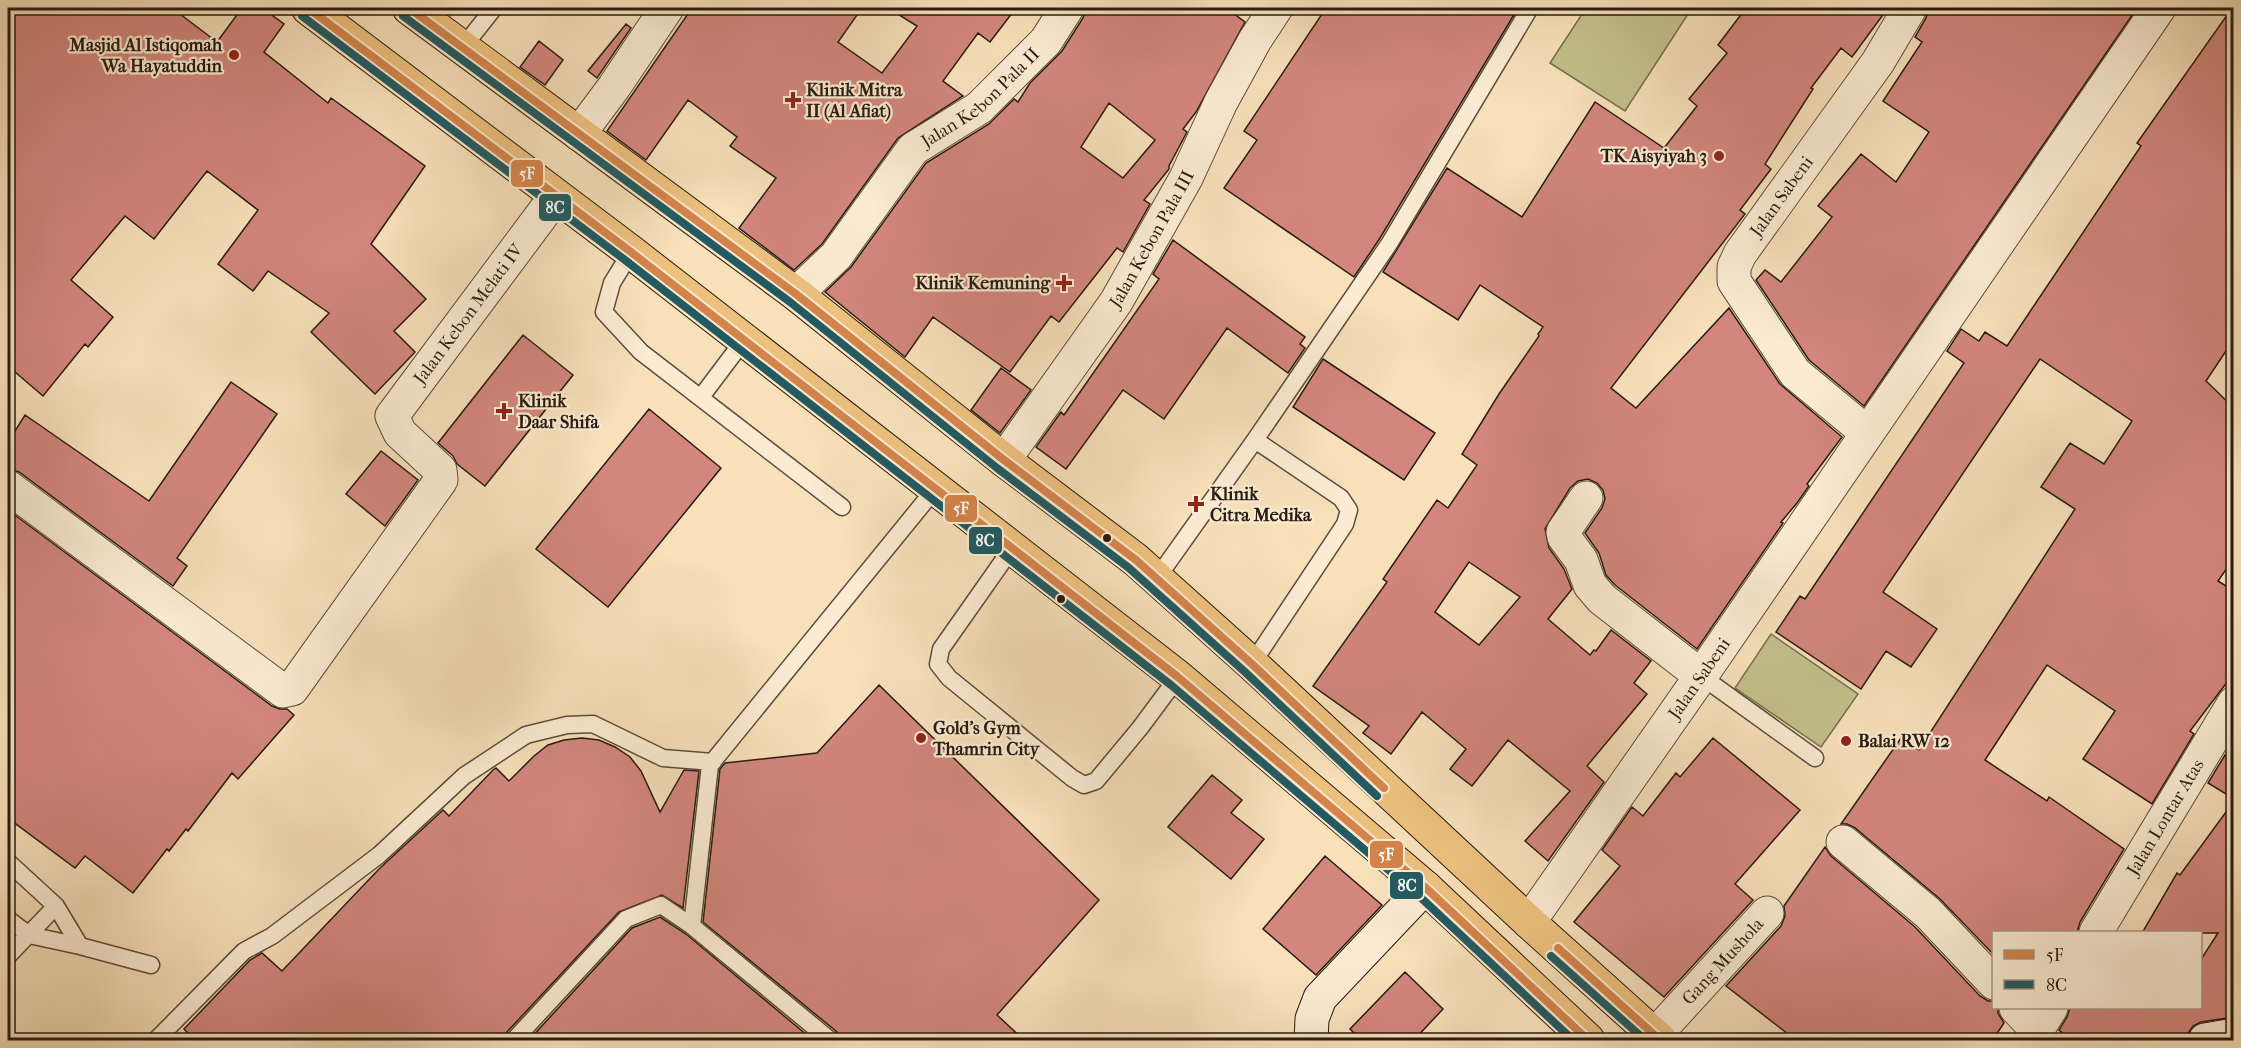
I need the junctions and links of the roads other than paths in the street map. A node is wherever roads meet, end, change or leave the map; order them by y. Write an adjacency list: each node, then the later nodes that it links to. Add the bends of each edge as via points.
1 (308, 8): 12 (main road)
2 (409, 8): 10 (main road)
3 (494, 8): 10 (lane)
4 (667, 8): 11 (street)
5 (1067, 8): 14 (street, Jalan Kebon Pala II, via 1046,41 979,108 913,149 836,256)
6 (1276, 8): 19 (street, Jalan Kebon Pala III, via 1221,102 1186,178 1116,302)
7 (1530, 8): 18 (lane, via 1389,244)
8 (1910, 8): 17 (street, Jalan Sabeni, via 1878,62 1734,267 1734,281 1795,373)
9 (2159, 8): 17 (street, Jalan Sabeni)
10 (464, 48): 11 (main road)
11 (579, 134): 14 (main road)
12 (556, 196): 13 (main road); 20 (street, Jalan Kebon Melati IV, via 392,416 400,434 440,470 441,480 292,689 283,691)
13 (632, 252): 15 (main road); 16 (lane, via 612,283 604,312 641,351)
14 (796, 294): 19 (main road)
15 (744, 340): 16 (lane); 21 (main road)
16 (701, 397): 23 (lane)
17 (1866, 432): 27 (street, Jalan Sabeni)
18 (1255, 440): 25 (lane); 26 (lane, via 1341,498 1349,510 1345,524)
19 (1004, 460): 25 (main road)
20 (8, 487)
21 (935, 489): 24 (main road); 31 (lane)
22 (1586, 498): 27 (street, via 1563,532 1581,560 1590,585 1602,599)
23 (842, 507)
24 (1012, 548): 28 (main road); 28 (lane, via 941,649 939,664 950,678 1072,778 1084,786 1096,781)
25 (1157, 578): 26 (main road)
26 (1252, 664): 38 (main road)
27 (1701, 676): 30 (lane); 38 (street, Jalan Sabeni)
28 (1178, 677): 34 (main road)
29 (2234, 703): 40 (street, Jalan Lontar Atas)
30 (1815, 758)
31 (713, 762): 39 (lane); 48 (lane, via 663,758 592,724 567,725 526,735 464,776 379,855 272,936 244,951)
32 (1843, 842): 45 (street, via 1928,913)
33 (8, 862): 35 (lane)
34 (1425, 887): 51 (street, via 1320,998 1312,1019); 52 (main road)
35 (56, 906): 41 (lane); 42 (lane)
36 (1767, 913): 47 (street, Gang Mushola)
37 (8, 919): 41 (lane)
38 (1528, 922): 47 (main road)
39 (692, 926): 49 (lane, via 661,905 626,919); 50 (lane)
40 (2097, 931)
41 (29, 935): 42 (lane); 43 (lane)
42 (80, 946): 44 (lane)
43 (8, 956)
44 (151, 965)
45 (1992, 981)
46 (2234, 1035): 53 (street)
47 (1658, 1038)
48 (156, 1041)
49 (514, 1041)
50 (830, 1041)
51 (1311, 1041)
52 (1588, 1041)
53 (2205, 1041)

